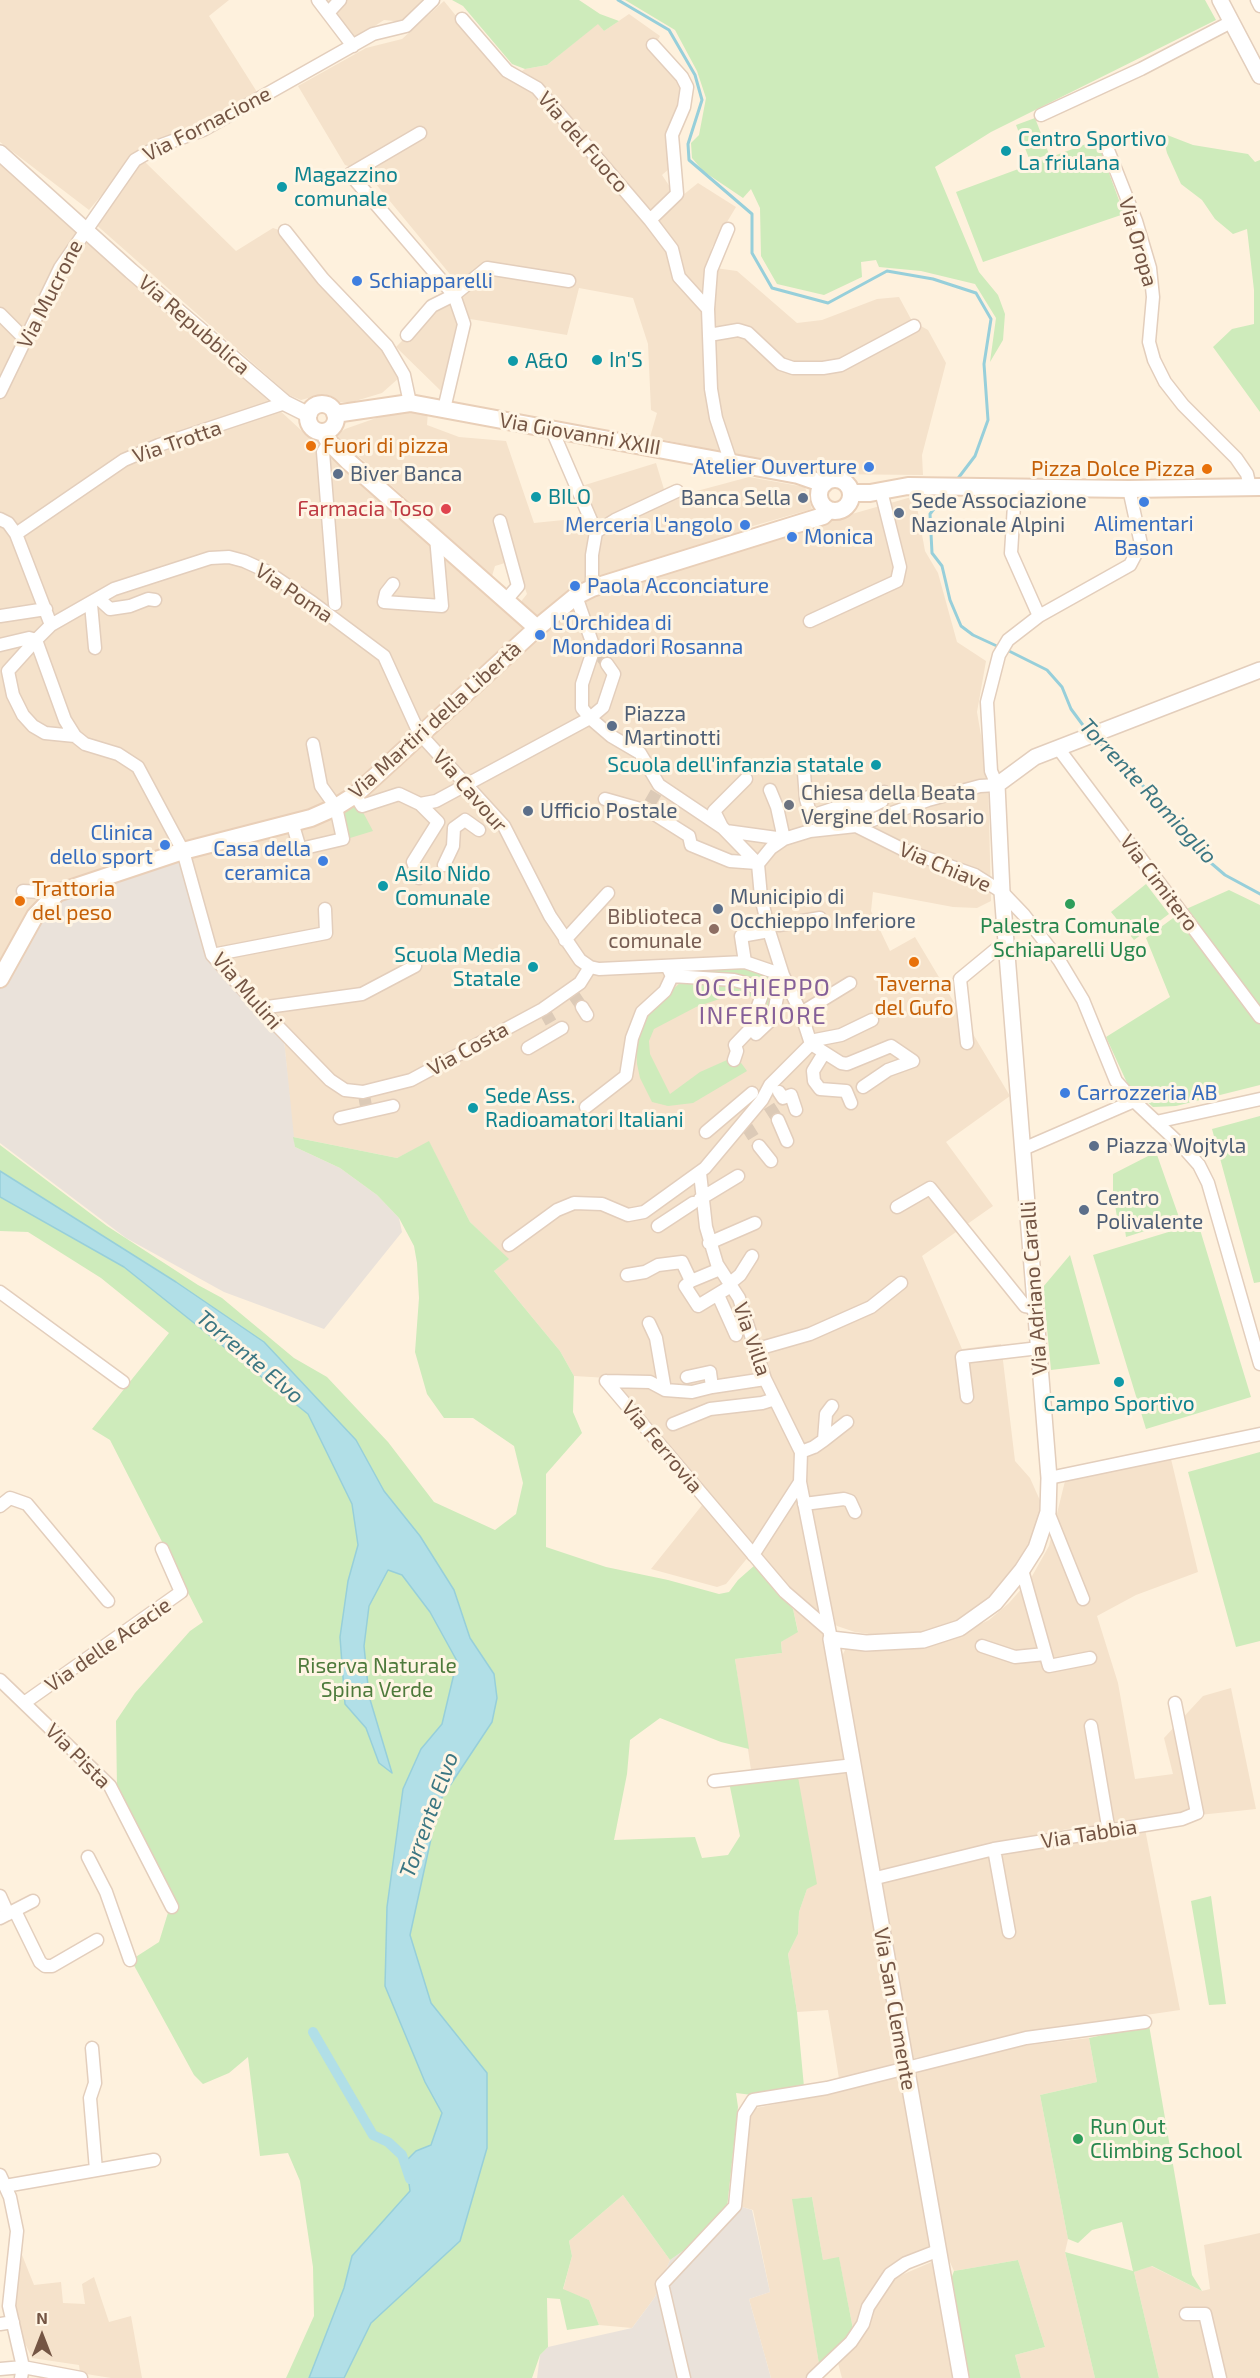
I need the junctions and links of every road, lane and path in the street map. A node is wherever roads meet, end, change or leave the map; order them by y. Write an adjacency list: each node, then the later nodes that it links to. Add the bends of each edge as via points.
1 (318, 0): 7 (street)
2 (340, 0): 7 (street)
3 (433, 0): 11 (street, Via Fornacione, via 406,26 372,34)
4 (1220, 0): 9 (street)
5 (1257, 0): 6 (street)
6 (1260, 6)
7 (328, 13): 11 (street)
8 (462, 19): 18 (street, Via del Fuoco, via 507,71 537,88)
9 (1231, 22): 12 (street); 14 (street)
10 (653, 45): 18 (street, via 682,76 687,87 670,145 676,194)
11 (353, 46): 19 (street, Via Fornacione, via 203,130 159,146 135,160)
12 (1256, 60): 13 (street)
13 (1260, 76)
14 (1041, 115)
15 (420, 133): 23 (street, via 350,174)
16 (1106, 145): 40 (street, Via Oropa, via 1150,268 1153,297 1149,342 1154,360 1183,405 1236,458)
17 (0, 153): 19 (street, Via Repubblica)
18 (650, 220): 24 (street, Via del Fuoco, via 672,249 679,277)
19 (85, 229): 29 (street, Via Mucrone, via 60,268); 32 (street, Via Repubblica)
20 (728, 229): 24 (street, via 711,270)
21 (285, 231): 31 (street, via 323,279 387,346 404,375)
22 (569, 282): 23 (street, via 487,268)
23 (454, 295): 27 (street, via 432,306); 33 (street, via 464,324)
24 (708, 309): 28 (street)
25 (0, 314): 29 (street)
26 (914, 326): 28 (street, via 841,365 823,368 781,364 748,333 738,330)
27 (407, 335)
28 (709, 335): 38 (street, via 716,418)
29 (26, 340): 30 (street, Via Mucrone)
30 (0, 392)
31 (410, 403): 33 (main road, Via Giovanni XXIII); 34 (main road, Via Giovanni XXIII)
32 (285, 404): 35 (street, Via Repubblica); 50 (street, Via Trotta, via 124,460)
33 (444, 409): 36 (main road, Via Giovanni XXIII)
34 (335, 414): 35 (main road, via 322,405 313,408); 37 (main road)
35 (309, 415): 37 (main road, via 312,427)
36 (552, 430): 38 (main road, Via Giovanni XXIII); 49 (street)
37 (326, 437): 51 (main road); 58 (street, via 323,452)
38 (731, 463): 39 (main road, Via Giovanni XXIII, via 798,475)
39 (824, 484): 44 (main road, via 838,480 846,484); 46 (main road, via 819,498)
40 (1255, 487): 41 (main road)
41 (1128, 489): 43 (main road, via 908,486); 61 (street, via 1141,544 1130,565)
42 (677, 491): 49 (street, via 609,522)
43 (881, 491): 44 (main road); 62 (street, via 900,567 897,581)
44 (851, 494): 46 (main road, Via Martiri della Libertà, via 842,509)
45 (1014, 505): 61 (street, via 1011,553)
46 (829, 510): 53 (main road, Via Martiri della Libertà, via 823,516)
47 (0, 519): 50 (street)
48 (500, 521): 56 (street, via 518,586)
49 (596, 532): 53 (street)
50 (16, 534): 59 (street)
51 (436, 537): 52 (street, via 442,606 384,602); 56 (main road)
52 (393, 584)
53 (592, 588): 54 (main road, Via Martiri della Libertà)
54 (576, 596): 64 (main road, Via Martiri della Libertà); 68 (street)
55 (154, 600): 57 (street, via 110,609)
56 (506, 600): 64 (main road)
57 (95, 601): 63 (street, Via Poma); 67 (street); 71 (street, Via Poma, via 114,589 210,558 244,561 266,571 376,647 384,656)
58 (335, 604)
59 (46, 609): 60 (street); 63 (street)
60 (0, 616)
61 (1039, 616): 77 (street, via 1008,640 999,655 987,702 992,771)
62 (810, 621)
63 (51, 626): 65 (street, Via Poma)
64 (537, 628): 71 (main road, Via Martiri della Libertà)
65 (36, 640): 66 (street); 72 (street, via 65,720); 72 (street, Via Poma, via 8,671 13,695 33,726 45,733)
66 (0, 645)
67 (95, 648)
68 (600, 655): 70 (street, via 580,695 582,708); 70 (street, via 614,674 603,707)
69 (1260, 670): 74 (street)
70 (590, 718): 78 (street); 87 (street, via 640,753 658,788)
71 (419, 733): 78 (street, Via Cavour); 80 (main road, Via Martiri della Libertà)
72 (75, 736): 90 (street, Via Mulini, via 138,767)
73 (313, 744): 83 (street, via 318,788)
74 (1058, 748): 77 (street, via 1035,757); 114 (street, Via Cimitero)
75 (804, 773): 85 (street, via 811,816 884,792 882,801 846,818)
76 (746, 779): 87 (street, via 714,811)
77 (997, 785): 86 (street, via 928,800); 95 (street, Via Adriano Caralli)
78 (466, 786): 82 (street, via 436,801); 101 (street, Via Cavour, via 504,826)
79 (770, 790): 89 (street)
80 (355, 795): 82 (street, via 362,806 399,794); 83 (main road, Via Martiri della Libertà)
81 (605, 799): 91 (street, via 647,806 689,836 691,845 730,861)
82 (420, 804): 93 (street, via 438,822 413,862)
83 (336, 807): 84 (main road, Via Martiri della Libertà); 84 (street, via 343,839 300,849)
84 (292, 822): 90 (main road, Via Martiri della Libertà)
85 (842, 826): 86 (street); 89 (street)
86 (856, 826): 95 (street, Via Chiave, via 904,850 975,875)
87 (725, 829): 89 (street); 91 (street)
88 (479, 830): 92 (street, via 465,820 448,826 453,846)
89 (783, 839): 91 (street)
90 (183, 851): 96 (main road, Via Martiri della Libertà); 103 (street, Via Mulini)
91 (758, 864): 100 (street, via 761,897)
92 (444, 865)
93 (419, 878)
94 (23, 891): 96 (street)
95 (1002, 892): 102 (street, Via Adriano Caralli); 125 (street, Via Chiave, via 1059,960 1088,1010 1116,1080)
96 (57, 893): 109 (main road, Via Martiri della Libertà, via 35,916)
97 (608, 893): 101 (street)
98 (325, 909): 103 (street, via 326,933)
99 (820, 918): 100 (street)
100 (772, 927): 104 (street, via 741,936); 108 (street)
101 (565, 940): 106 (street, Via Cavour)
102 (1006, 941): 118 (street, via 960,979); 136 (street, Via Adriano Caralli)
103 (212, 955): 112 (street, Via Mulini)
104 (744, 962): 107 (street); 108 (street)
105 (415, 966): 112 (street, via 362,994)
106 (590, 967): 107 (street); 124 (street, Via Costa, via 572,993 544,1010)
107 (670, 971): 111 (street, via 734,980 763,992 759,1020 735,1045 735,1055 773,1018); 128 (street, via 661,996 642,1012 632,1038 626,1076)
108 (783, 975): 113 (street)
109 (0, 979)
110 (850, 983): 113 (street)
111 (778, 992)
112 (260, 1008): 124 (street, Via Mulini, via 330,1080)
113 (801, 1013): 117 (street)
114 (1260, 1017)
115 (872, 1020): 117 (street, via 841,1035)
116 (557, 1028): 119 (street)
117 (810, 1042): 120 (street); 122 (street)
118 (967, 1043)
119 (528, 1048)
120 (824, 1053): 121 (street, via 847,1064 891,1046 913,1061 888,1070); 126 (street, via 813,1071 814,1081 820,1089 846,1091)
121 (863, 1087)
122 (767, 1093): 129 (street, via 783,1098 791,1095); 133 (street); 138 (street, via 745,1125)
123 (1260, 1099): 132 (street)
124 (365, 1101): 127 (street); 130 (street)
125 (1134, 1101): 132 (street, Via Chiave); 136 (street)
126 (851, 1103)
127 (393, 1106)
128 (586, 1107)
129 (796, 1110)
130 (340, 1118)
131 (778, 1120): 134 (street)
132 (1156, 1122): 159 (street, Via Chiave, via 1199,1165 1208,1183)
133 (706, 1131)
134 (787, 1141)
135 (759, 1146): 137 (street)
136 (1023, 1149): 154 (street, Via Adriano Caralli)
137 (771, 1161)
138 (700, 1173): 140 (street, Via Villa); 145 (street, via 644,1212 628,1215 602,1204 574,1203 557,1210)
139 (738, 1176): 140 (street)
140 (698, 1200): 143 (street); 144 (street, Via Villa)
141 (897, 1207): 154 (street, via 930,1188 1025,1306)
142 (755, 1222): 144 (street)
143 (658, 1226)
144 (709, 1242): 147 (street, Via Villa)
145 (509, 1245)
146 (752, 1256): 151 (street)
147 (720, 1269): 149 (street); 151 (street, Via Villa)
148 (627, 1275): 149 (street, via 682,1262)
149 (691, 1281): 153 (street, via 686,1286 698,1306)
150 (902, 1283): 158 (street, via 871,1307 810,1334)
151 (730, 1285): 153 (street); 158 (street, Via Villa, via 745,1313)
152 (0, 1292): 162 (street)
153 (718, 1294): 156 (street)
154 (1036, 1308): 157 (street, Via Adriano Caralli)
155 (649, 1323): 164 (street, via 656,1338)
156 (736, 1335)
157 (1039, 1348): 165 (street, via 962,1357); 173 (street, Via Adriano Caralli)
158 (754, 1350): 161 (street, Via Villa)
159 (1260, 1364)
160 (687, 1377): 163 (street, via 710,1372)
161 (765, 1379): 163 (street, Via Ferrovia); 166 (street, Via Villa)
162 (123, 1382)
163 (711, 1387): 164 (street, Via Ferrovia, via 692,1392)
164 (665, 1390): 180 (street, Via Ferrovia, via 650,1382 606,1381)
165 (967, 1396)
166 (775, 1399): 169 (street, via 710,1409); 172 (street, Via Villa)
167 (832, 1406): 171 (street, via 826,1414)
168 (847, 1422): 171 (street)
169 (673, 1424)
170 (1260, 1434): 173 (street)
171 (824, 1440): 172 (street)
172 (801, 1452): 174 (street, Via Villa)
173 (1048, 1478): 178 (street, Via Adriano Caralli)
174 (800, 1482): 175 (street, Via Villa); 180 (street)
175 (804, 1504): 177 (street, via 844,1499 850,1501); 184 (street, Via Villa)
176 (0, 1506): 183 (street, via 10,1498 27,1504)
177 (855, 1512)
178 (1048, 1512): 181 (street, Via Adriano Caralli, via 1036,1548); 182 (street)
179 (162, 1549): 189 (street, Via delle Acacie, via 181,1592)
180 (753, 1555): 184 (street, Via Ferrovia)
181 (1022, 1570): 184 (street, Via Adriano Caralli, via 995,1603 960,1628 923,1640 866,1643); 186 (street)
182 (1083, 1599)
183 (108, 1601)
184 (830, 1634): 192 (street, Via San Clemente)
185 (982, 1646): 186 (street, via 1015,1657)
186 (1045, 1654): 187 (street, via 1049,1666)
187 (1090, 1658)
188 (0, 1680): 189 (street, Via Pista)
189 (24, 1703): 200 (street, Via Pista, via 118,1797)
190 (1175, 1703): 194 (street, Via Tabbia, via 1197,1813)
191 (1091, 1726): 194 (street)
192 (854, 1765): 193 (street); 197 (street, Via San Clemente)
193 (714, 1781)
194 (1109, 1832): 195 (street, Via Tabbia)
195 (994, 1849): 197 (street, Via Tabbia); 202 (street)
196 (88, 1857): 204 (street, via 106,1892)
197 (872, 1879): 207 (street, Via San Clemente)
198 (0, 1896): 201 (street)
199 (33, 1901): 201 (street)
200 (172, 1907)
201 (8, 1914): 203 (street, via 45,1966 52,1966)
202 (1009, 1932)
203 (97, 1940)
204 (130, 1960)
205 (1145, 2022): 207 (street, via 1026,2038)
206 (92, 2048): 209 (street, via 95,2083 90,2098)
207 (906, 2068): 211 (street, Via San Clemente); 218 (street, via 827,2088 753,2100 748,2105 735,2206 662,2284)
208 (154, 2160): 209 (street)
209 (96, 2170): 210 (street)
210 (2, 2181): 213 (street, via 17,2231 9,2306)
211 (937, 2251): 219 (street, via 890,2274 851,2342); 220 (street, Via San Clemente)
212 (1186, 2314): 221 (street, via 1205,2314)
213 (13, 2322): 214 (street); 216 (street)
214 (0, 2324)
215 (0, 2369): 216 (street)
216 (22, 2372): 217 (street)
217 (81, 2378)
218 (684, 2378)
219 (813, 2378)
220 (961, 2378)
221 (1220, 2378)

